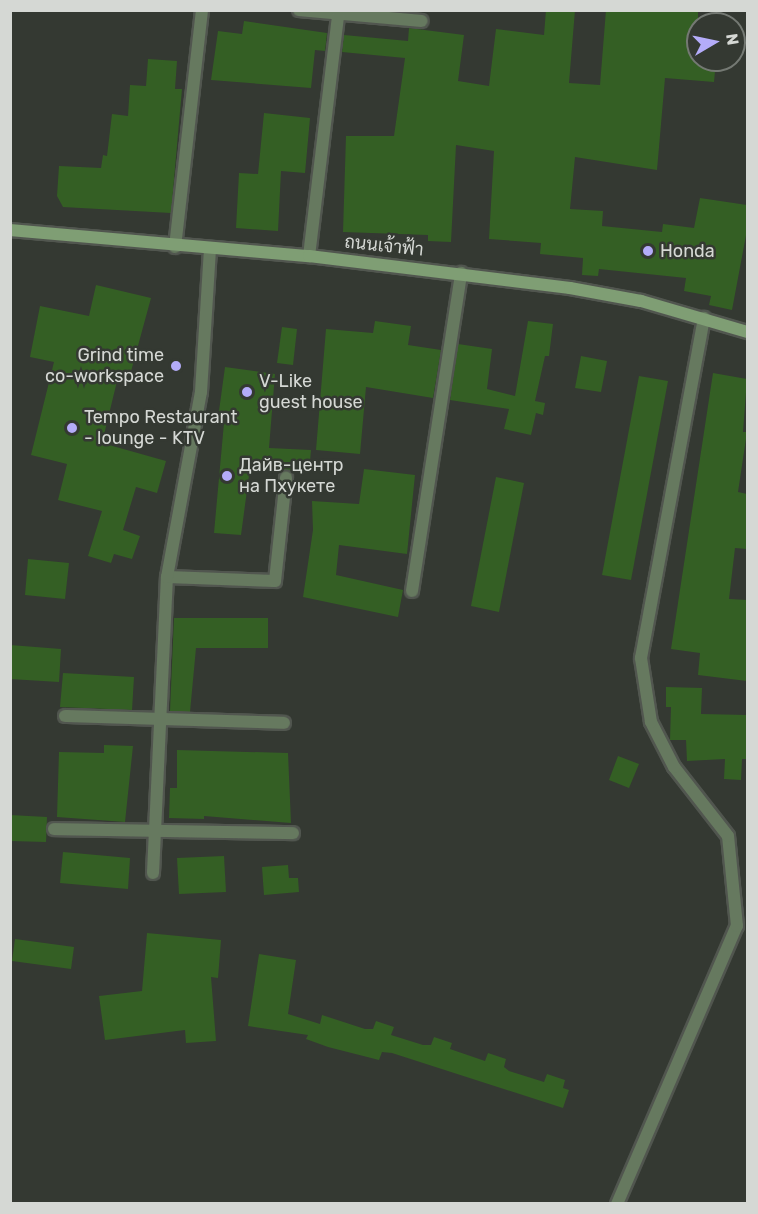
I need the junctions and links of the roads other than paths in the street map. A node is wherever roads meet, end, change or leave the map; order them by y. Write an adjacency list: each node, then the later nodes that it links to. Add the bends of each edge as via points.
1 (202, 10): 6 (street)
2 (299, 10): 3 (street)
3 (338, 15): 4 (street); 8 (street)
4 (422, 21)
5 (10, 230): 6 (main road, ถนนเจ้าฟ้า)
6 (175, 247): 7 (main road, ถนนเจ้าฟ้า)
7 (210, 250): 8 (main road, ถนนเจ้าฟ้า); 13 (street, via 201,392)
8 (309, 256): 9 (main road, ถนนเจ้าฟ้า)
9 (461, 273): 10 (main road, ถนนเจ้าฟ้า, via 617,297); 14 (street)
10 (704, 318): 11 (main road, ถนนเจ้าฟ้า); 22 (street, via 641,658 651,722 674,767 728,836 737,926)
11 (747, 332)
12 (286, 478): 13 (street, via 275,581)
13 (167, 577): 16 (street)
14 (412, 591)
15 (65, 716): 16 (street)
16 (157, 719): 17 (street); 19 (street)
17 (284, 723)
18 (54, 829): 19 (street)
19 (153, 830): 20 (street); 21 (street)
20 (293, 833)
21 (153, 873)
22 (617, 1203)

